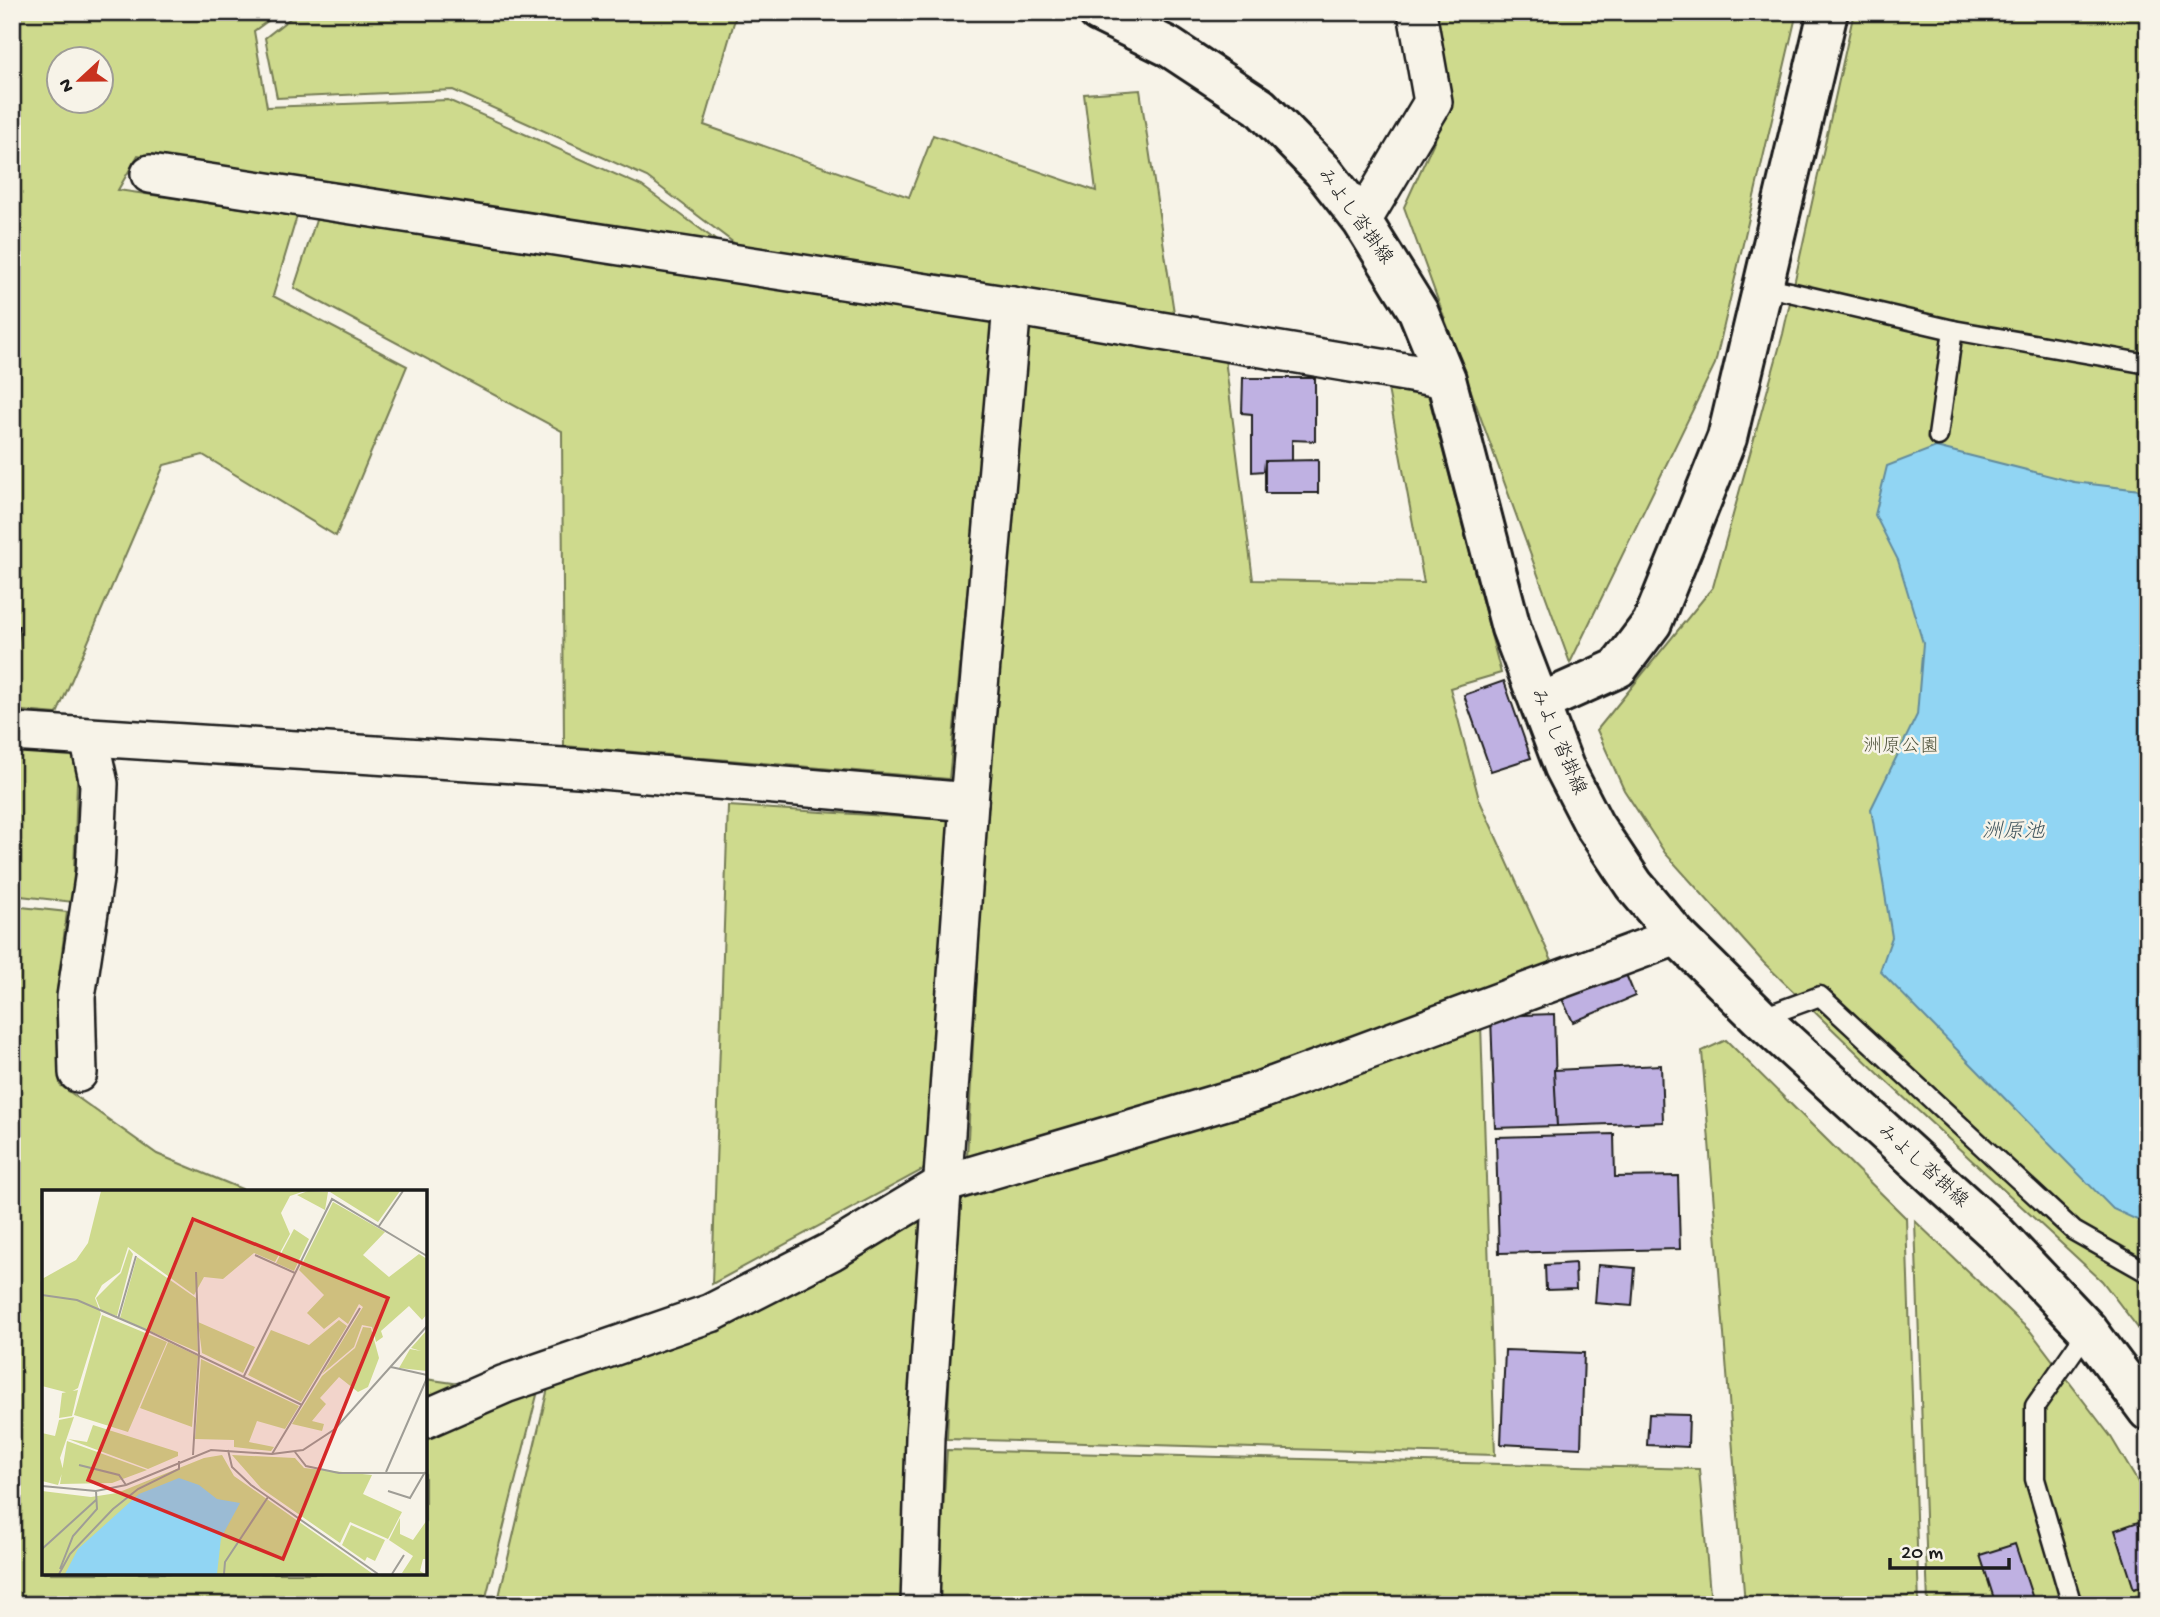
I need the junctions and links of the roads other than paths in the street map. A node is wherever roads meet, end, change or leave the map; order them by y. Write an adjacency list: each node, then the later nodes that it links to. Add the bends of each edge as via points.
1 (1098, 12): 5 (main road, みよし沓掛線, via 1169,47 1259,107 1323,171)
2 (1417, 12): 5 (street, via 1433,102)
3 (1828, 12): 6 (main road)
4 (150, 174): 7 (street)
5 (1362, 221): 10 (main road, みよし沓掛線, via 1418,311)
6 (1764, 286): 8 (lane); 12 (main road, via 1727,438 1652,623 1618,668)
7 (1012, 306): 10 (street); 15 (street)
8 (1953, 330): 9 (lane); 11 (lane)
9 (2148, 364)
10 (1446, 379): 12 (main road, みよし沓掛線, via 1511,628)
11 (1938, 436)
12 (1540, 703): 16 (main road, みよし沓掛線, via 1564,767 1594,825 1634,885)
13 (12, 732): 14 (street)
14 (89, 738): 15 (street, via 579,768); 18 (street, via 99,784 95,872 76,997)
15 (969, 802): 19 (street)
16 (1677, 936): 17 (main road, みよし沓掛線); 19 (street, via 1253,1093)
17 (1760, 1018): 20 (lane, via 1820,996 2074,1231); 21 (main road, みよし沓掛線, via 1995,1232)
18 (78, 1073)
19 (943, 1184): 23 (street, via 832,1251 711,1313 505,1384); 24 (street, via 925,1437)
20 (2148, 1273)
21 (2088, 1330): 22 (main road, みよし沓掛線); 25 (lane, via 2035,1406 2035,1479)
22 (2148, 1411)
23 (427, 1418)
24 (920, 1605)
25 (2072, 1605)

